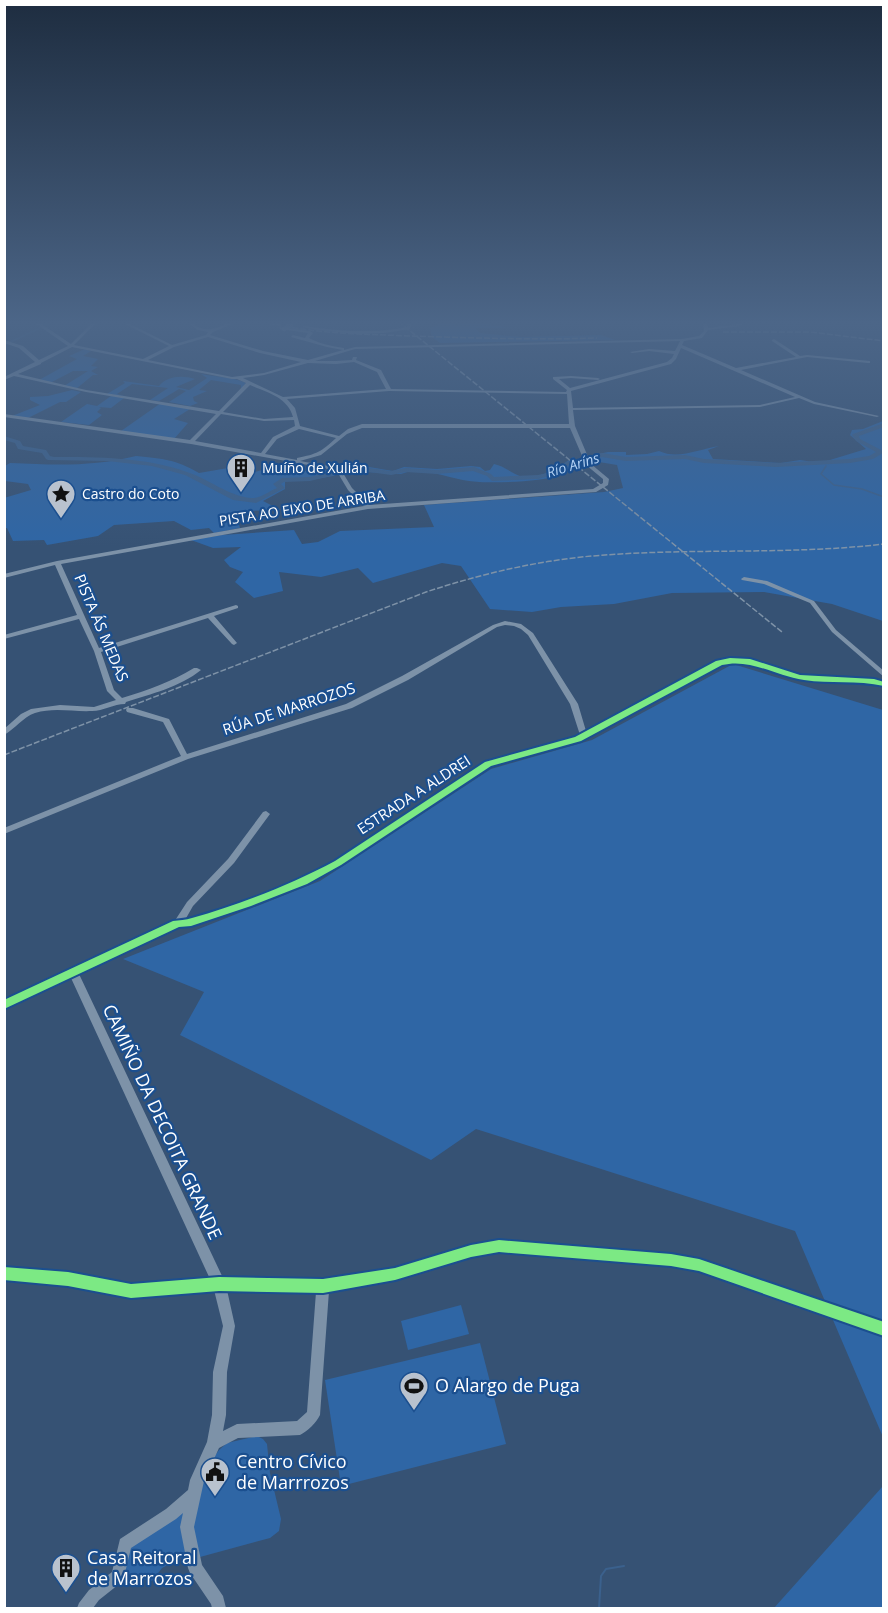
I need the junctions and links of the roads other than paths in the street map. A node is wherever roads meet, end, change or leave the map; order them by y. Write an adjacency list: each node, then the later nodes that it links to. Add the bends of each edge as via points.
1 (122, 396): 11 (street)
2 (236, 396): 11 (street)
3 (278, 396): 8 (street)
4 (305, 396): 8 (street)
5 (530, 396): 9 (street)
6 (570, 396): 10 (street, PISTA AO EIXO DE ARRIBA)
7 (799, 397): 10 (street, via 760,406); 13 (street)
8 (282, 398): 14 (street, via 293,408)
9 (533, 398)
10 (571, 409): 15 (street, PISTA AO EIXO DE ARRIBA)
11 (222, 411): 14 (street, via 264,420); 18 (street)
12 (4, 415): 18 (street)
13 (877, 416)
14 (295, 418): 16 (street)
15 (572, 426): 17 (street, via 362,426); 21 (street, PISTA AO EIXO DE ARRIBA, via 589,465 606,479 606,484 594,491)
16 (298, 427): 17 (street); 19 (street, via 275,438)
17 (338, 437): 20 (street, via 321,454)
18 (191, 442): 19 (street)
19 (262, 455): 20 (street)
20 (292, 460): 21 (street, via 339,473)
21 (368, 507): 22 (street, PISTA AO EIXO DE ARRIBA)
22 (57, 563): 23 (street, PISTA AO EIXO DE ARRIBA); 26 (street, PISTA ÁS MEDAS)
23 (4, 576)
24 (744, 579): 32 (street, via 765,582 812,602 834,631)
25 (236, 608): 27 (street)
26 (81, 616): 28 (street); 30 (street, PISTA ÁS MEDAS)
27 (210, 616): 29 (street); 30 (street)
28 (4, 637)
29 (234, 643)
30 (97, 651): 34 (street, PISTA ÁS MEDAS, via 111,691)
31 (197, 670): 34 (street)
32 (884, 675)
33 (884, 684): 37 (street, ESTRADA A ALDREI, via 802,677 758,662 726,661)
34 (121, 702): 36 (street, via 94,709 46,707 24,716)
35 (130, 710): 38 (street, via 166,721)
36 (4, 733)
37 (584, 736): 38 (street, RÚA DE MARROZOS, via 574,705 533,637 522,626 507,622 349,706); 41 (street, ESTRADA A ALDREI, via 488,764 313,877)
38 (185, 757): 40 (street, RÚA DE MARROZOS)
39 (266, 814): 41 (street)
40 (4, 831)
41 (177, 924): 42 (street, ESTRADA A ALDREI)
42 (74, 974): 43 (street, ESTRADA A ALDREI); 45 (street, CAMIÑO DA DECOITA GRANDE)
43 (4, 1005)
44 (4, 1273): 45 (street, via 68,1279 131,1291)
45 (219, 1284): 46 (street); 48 (street, CAMIÑO DA DECOITA GRANDE, via 229,1326 220,1372)
46 (323, 1286): 47 (street, via 395,1274 499,1246 699,1265); 48 (street, via 313,1415 300,1428 237,1431)
47 (884, 1329)
48 (214, 1443): 49 (street, CAMIÑO DA DECOITA GRANDE, via 196,1480)
49 (194, 1494): 50 (street, via 125,1544 118,1576); 51 (street, CAMIÑO DA DECOITA GRANDE, via 187,1527 195,1568)
50 (84, 1608)
51 (219, 1608)

